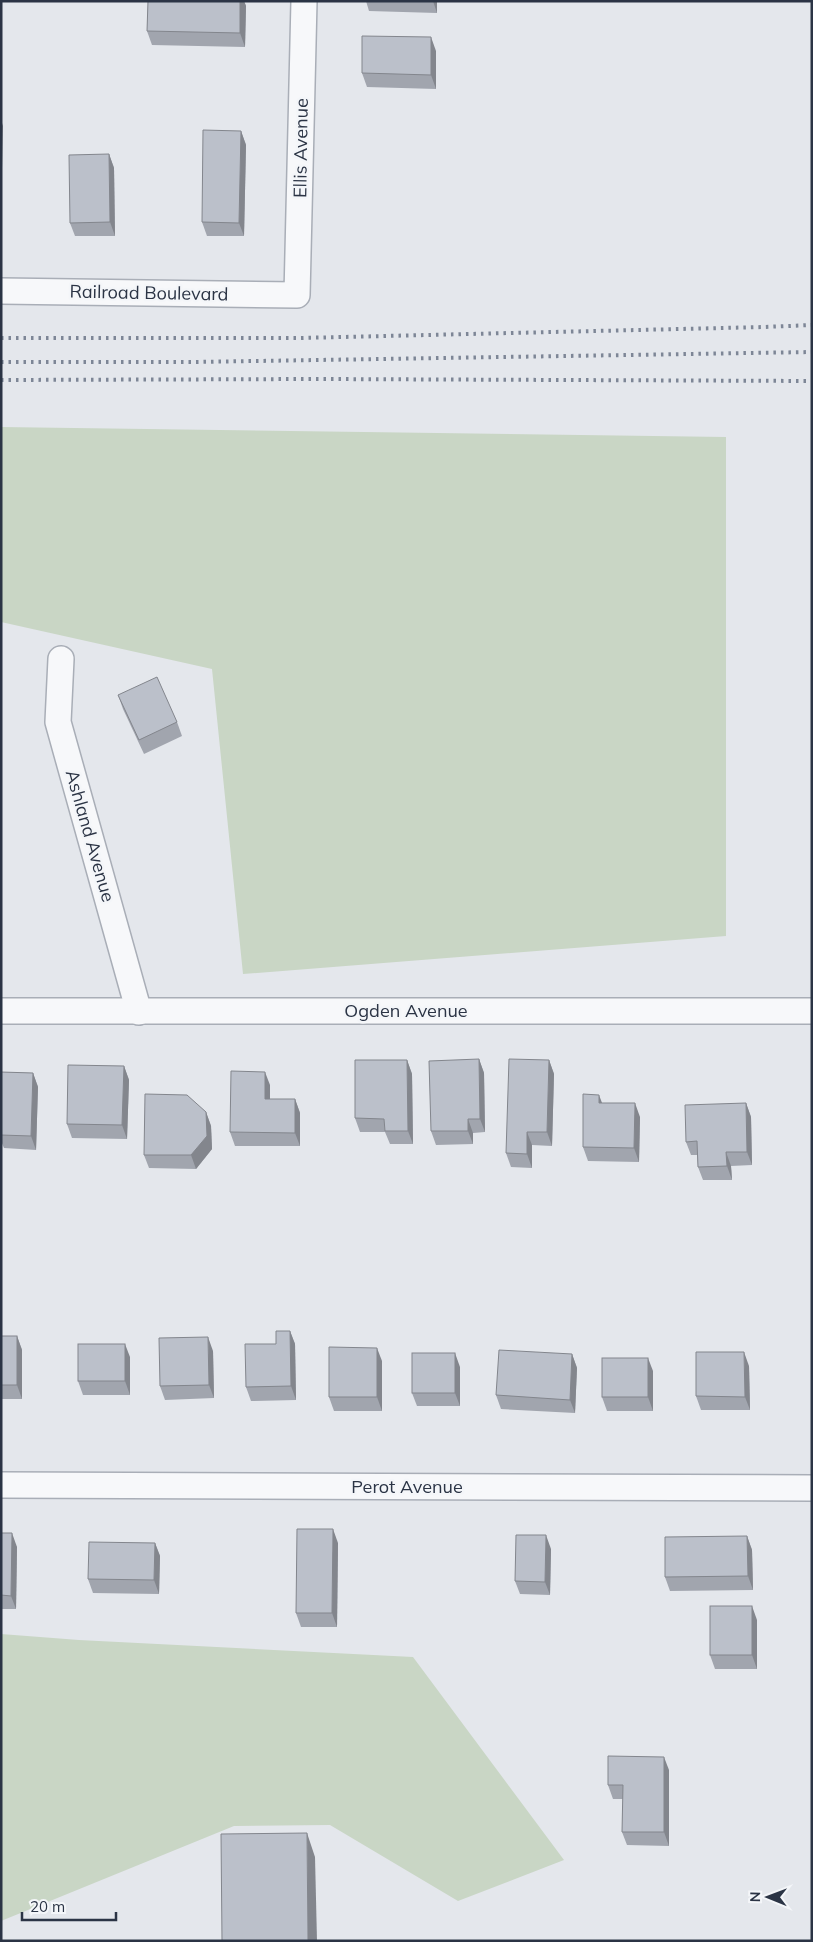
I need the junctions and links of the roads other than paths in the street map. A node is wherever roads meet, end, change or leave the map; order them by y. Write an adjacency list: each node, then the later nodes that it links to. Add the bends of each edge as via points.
1 (304, 1): 3 (street, Ellis Avenue)
2 (1, 291): 3 (street, Railroad Boulevard)
3 (297, 295)
4 (61, 659): 7 (street, Ashland Avenue, via 58,722)
5 (1, 1011): 7 (street, Ogden Avenue)
6 (812, 1011): 7 (street, Ogden Avenue)
7 (139, 1012)
8 (1, 1486): 9 (street, Perot Avenue)
9 (812, 1488)

